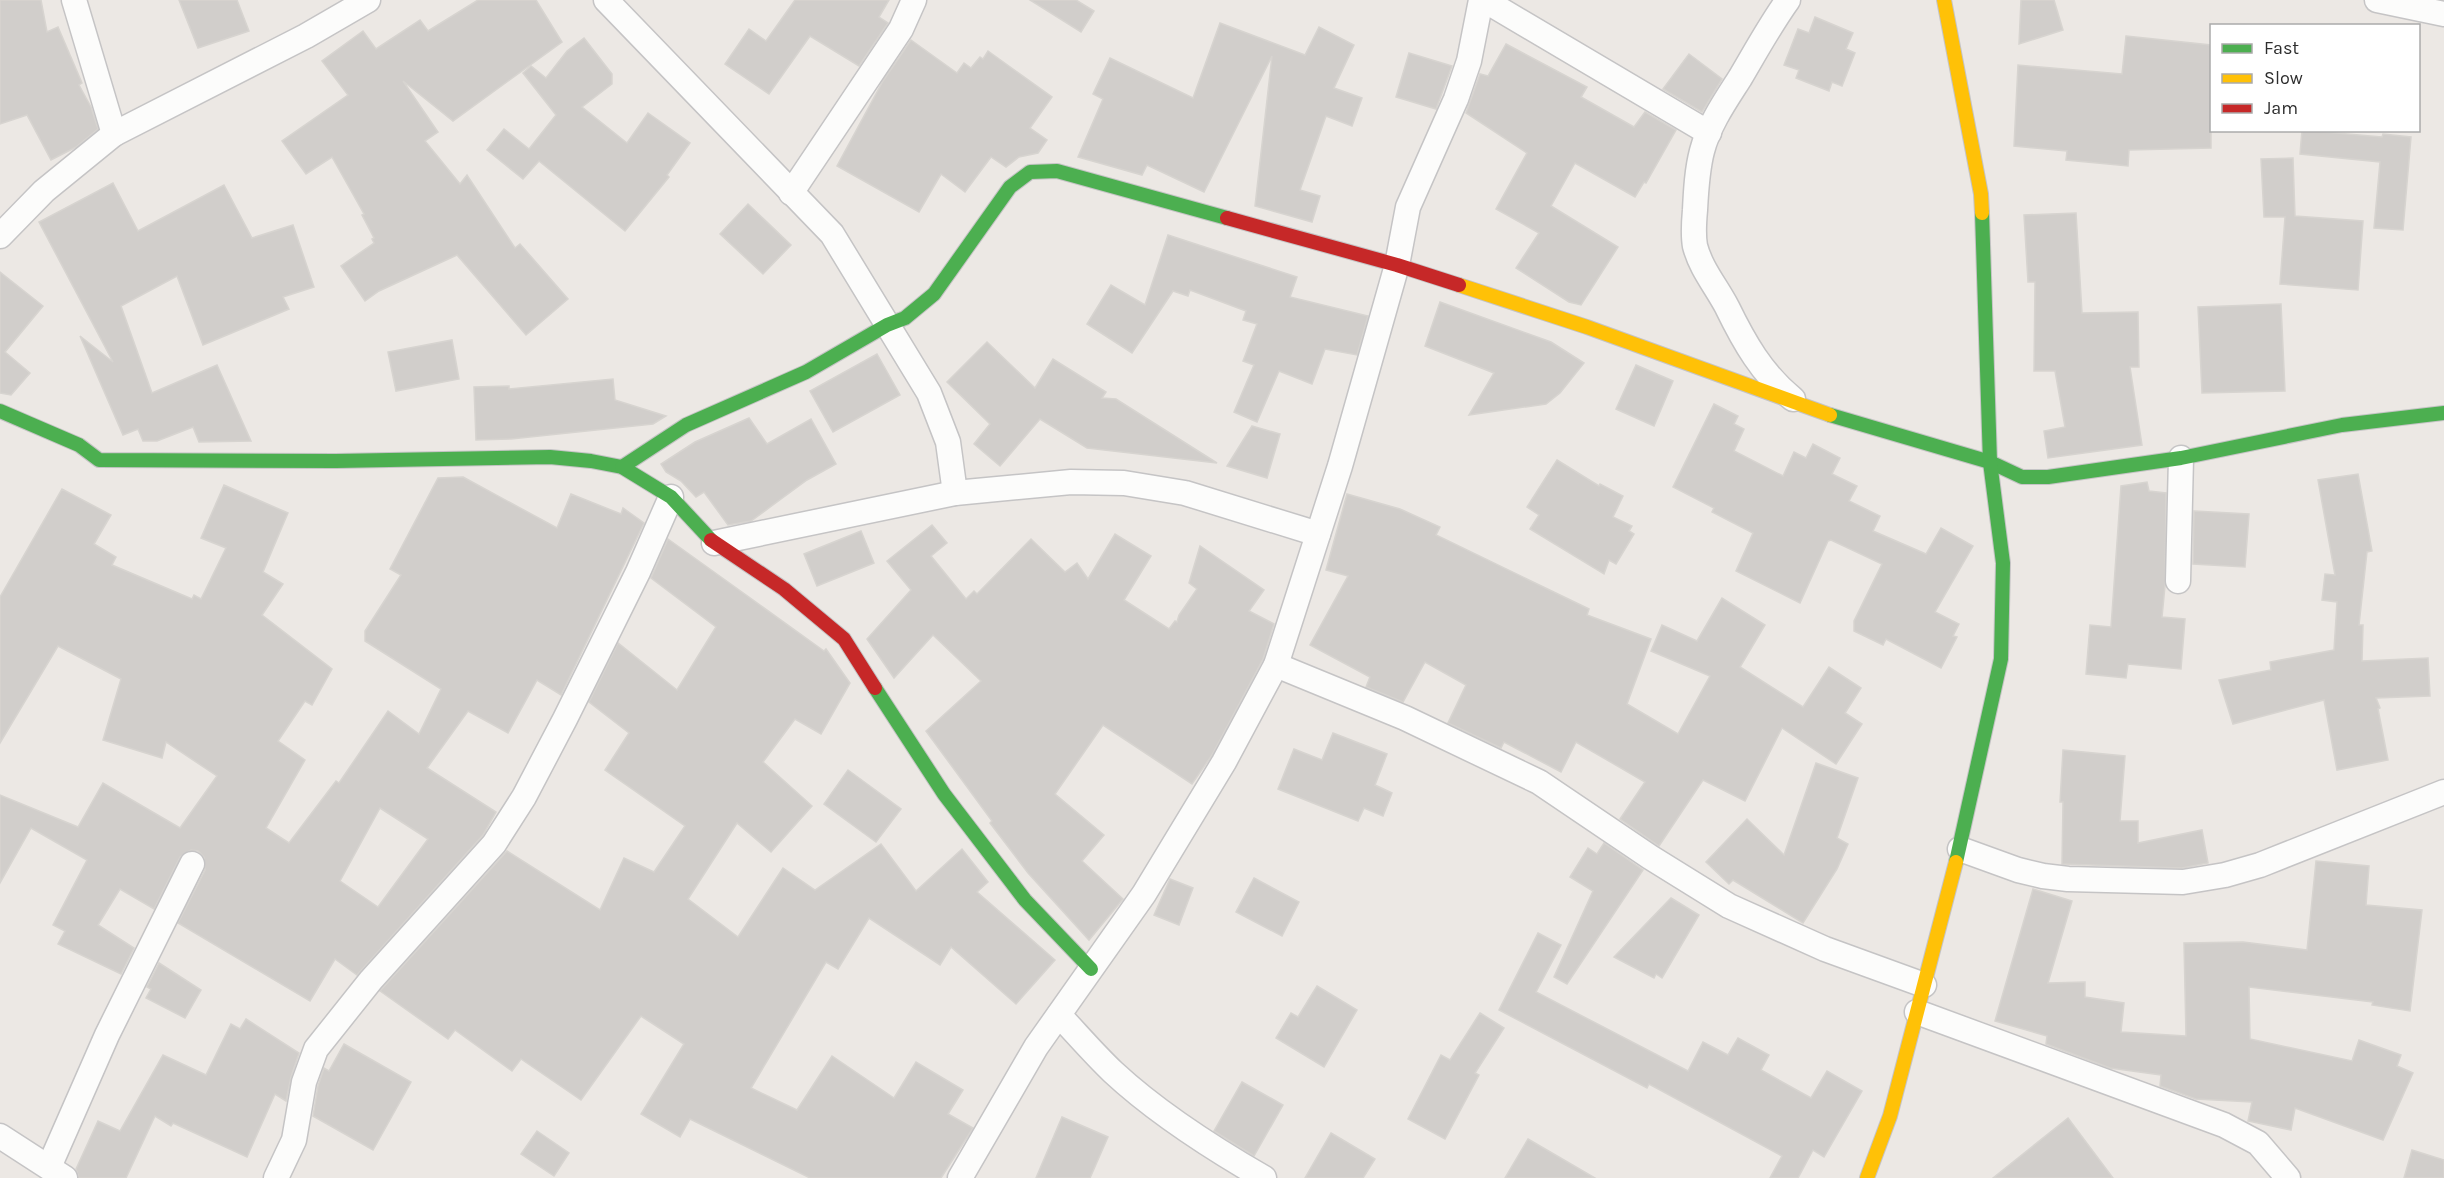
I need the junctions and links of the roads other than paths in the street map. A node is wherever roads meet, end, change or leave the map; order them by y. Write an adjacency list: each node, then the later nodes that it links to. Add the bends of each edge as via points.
1 (74, 0): 11 (street)
2 (368, 0): 11 (street)
3 (606, 0): 12 (street)
4 (914, 0): 12 (street, via 901,29)
5 (1482, 0): 10 (street); 14 (street, via 1456,99 1408,207)
6 (1788, 0): 10 (street, via 1770,23)
7 (1944, 0): 20 (street, via 1981,194)
8 (2377, 0): 9 (street)
9 (2444, 14)
10 (1709, 133): 16 (street, via 1696,182 1695,245 1704,271 1747,348 1776,385)
11 (114, 134): 13 (street, via 44,191)
12 (791, 193): 15 (street, via 832,234)
13 (0, 236)
14 (1397, 265): 15 (street, via 1057,171 1030,172 1010,187 934,294 905,318); 16 (street, via 1587,327); 24 (street)
15 (887, 325): 21 (street, via 806,372 686,425); 22 (street, via 929,393 948,442)
16 (1803, 407): 20 (street)
17 (0, 411): 21 (street, via 79,445 99,460 549,457)
18 (2444, 413): 19 (street, via 2342,425)
19 (2181, 458): 20 (street, via 2048,477 2022,477); 26 (street)
20 (1990, 462): 29 (street, via 2003,563 2001,659)
21 (622, 467): 23 (street)
22 (955, 493): 24 (street, via 1071,482 1124,483 1185,493); 25 (street)
23 (671, 497): 25 (street); 37 (street, via 638,572 524,798 500,834 370,980 316,1049 304,1082 294,1140)
24 (1318, 534): 27 (street)
25 (714, 543): 31 (street, via 784,590 844,639 944,794 1025,900)
26 (2178, 581)
27 (1276, 666): 31 (street, via 1224,762 1144,894); 32 (street, via 1405,718 1539,782 1729,906 1825,949)
28 (2444, 792): 29 (street, via 2260,865 2183,882 2043,876)
29 (1960, 849): 32 (street)
30 (192, 864): 36 (street, via 107,1035)
31 (1091, 969): 34 (street)
32 (1924, 985): 33 (street)
33 (1917, 1012): 40 (street, via 1890,1116); 41 (street, via 2224,1125 2258,1143)
34 (1059, 1015): 38 (street, via 1036,1047); 39 (street, via 1113,1072 1155,1106)
35 (0, 1136): 36 (street)
36 (57, 1172)
37 (276, 1178)
38 (960, 1178)
39 (1264, 1178)
40 (1867, 1178)
41 (2288, 1178)

